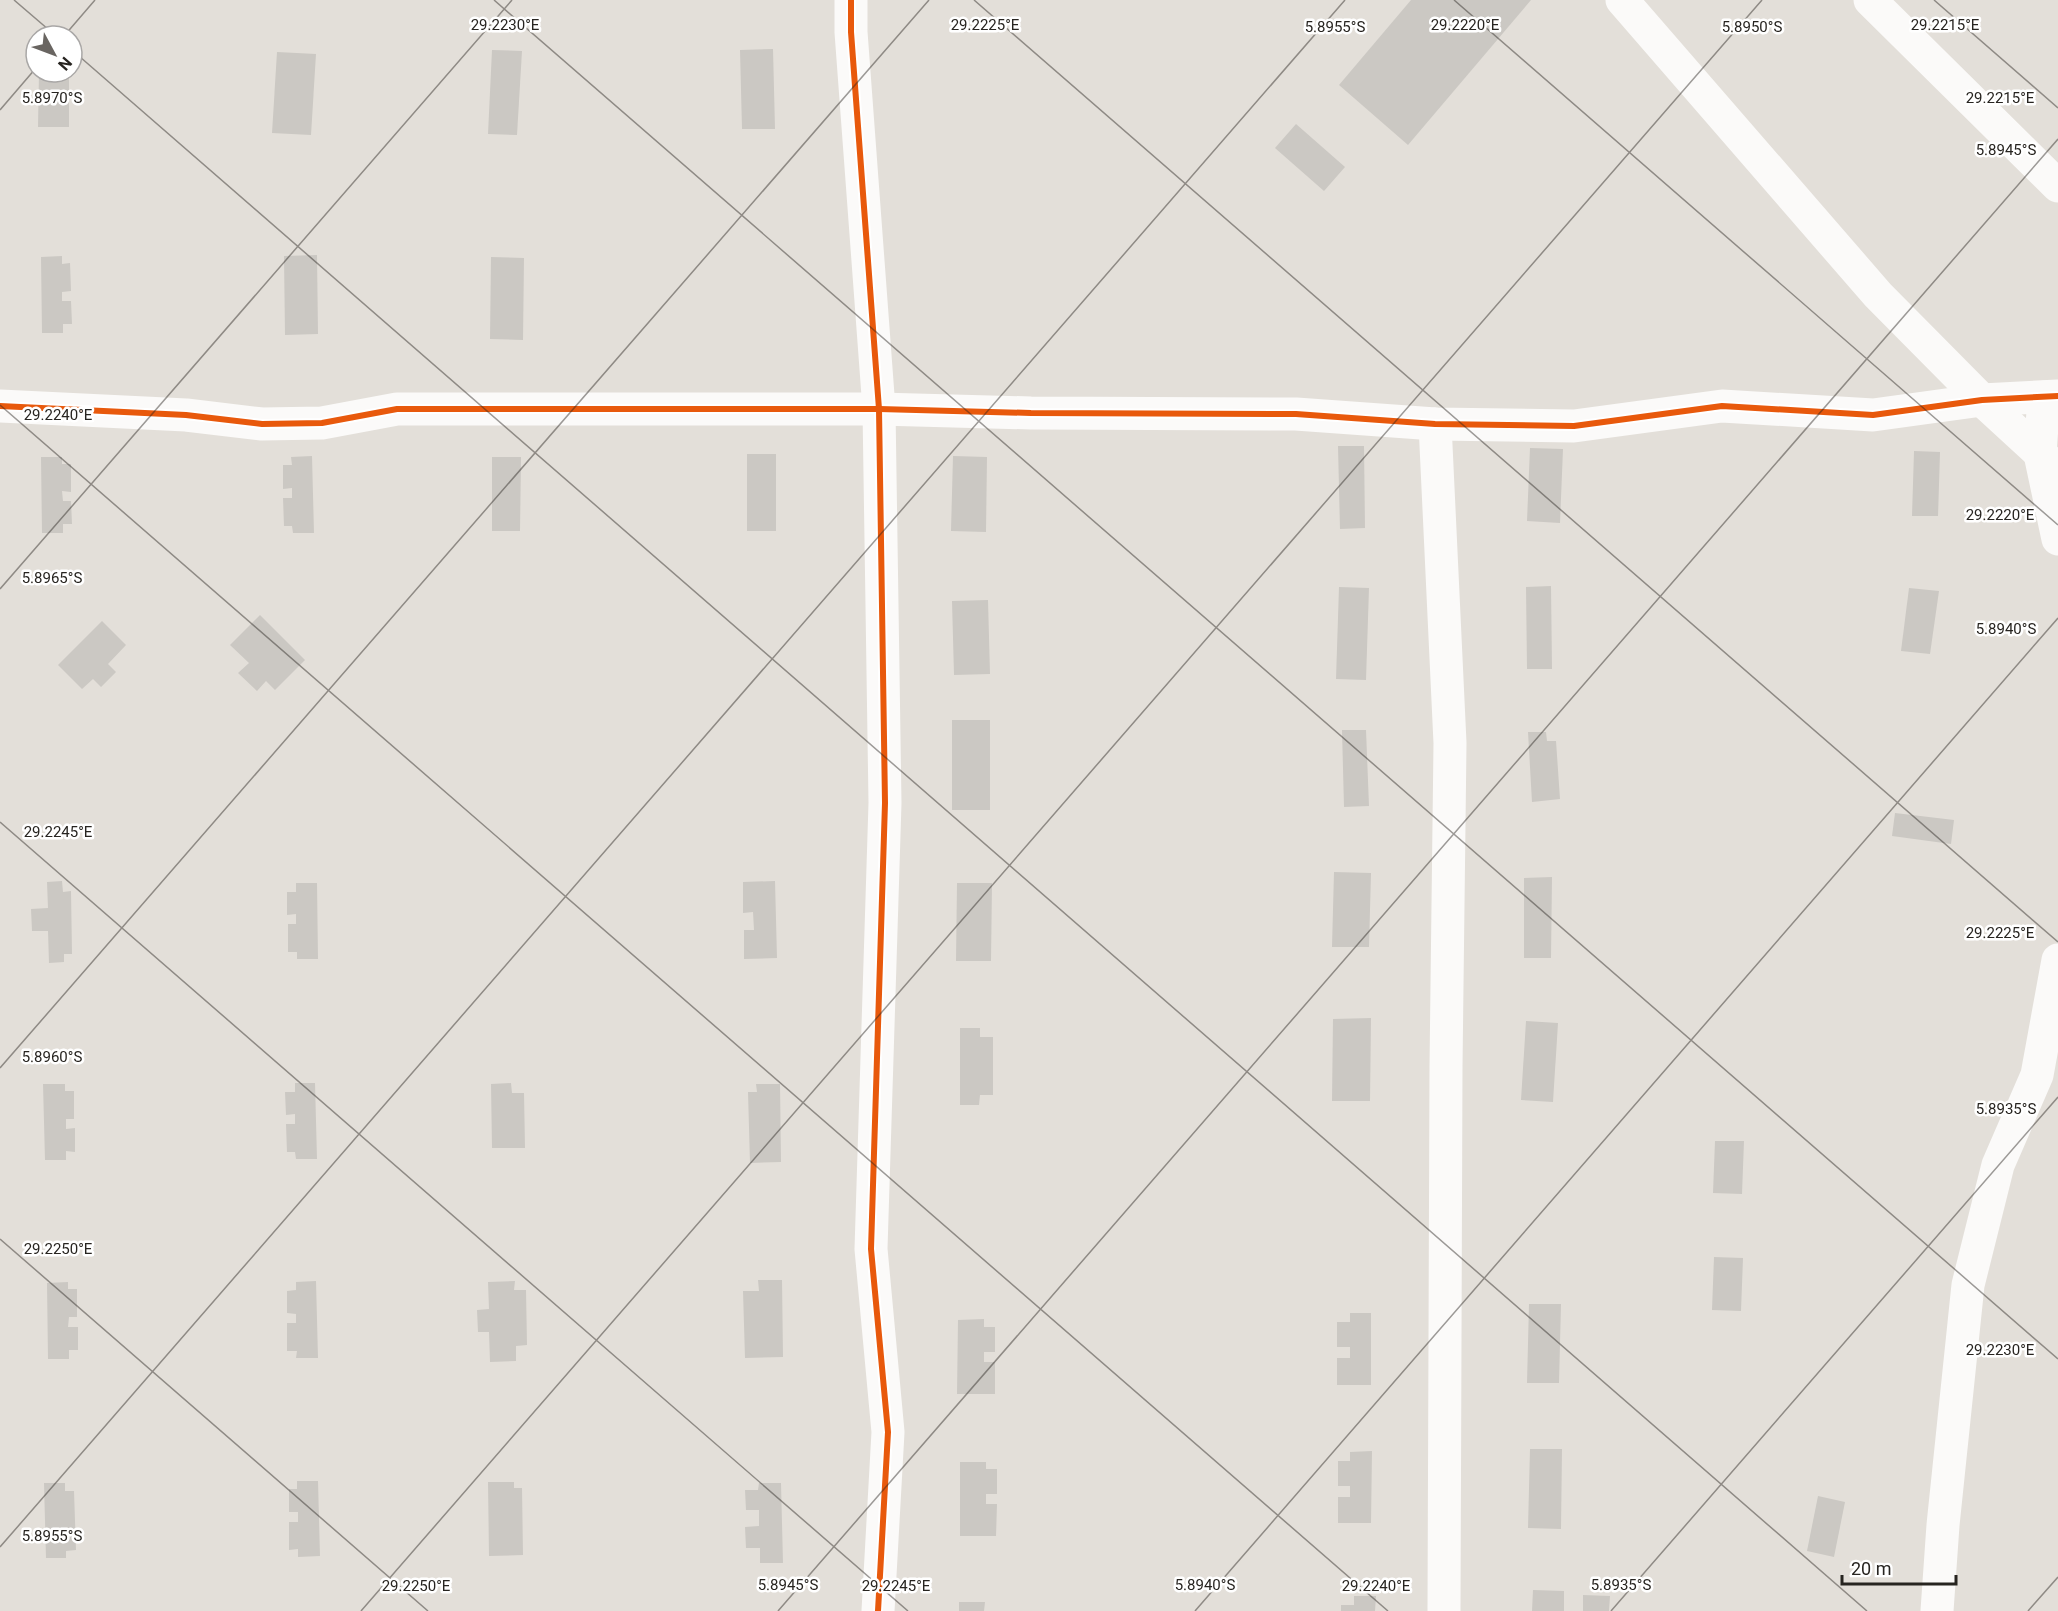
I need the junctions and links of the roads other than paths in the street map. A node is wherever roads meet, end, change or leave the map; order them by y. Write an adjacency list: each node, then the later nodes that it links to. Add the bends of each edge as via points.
1 (851, 0): 8 (street)
2 (1622, 0): 6 (street, via 1878,295)
3 (1870, 0): 4 (street)
4 (2058, 186)
5 (2051, 396): 6 (street); 10 (street)
6 (1982, 400): 9 (street, via 1873,415 1722,405 1574,426); 10 (street)
7 (0, 406): 8 (street, via 186,415 262,424 322,423 397,409)
8 (879, 409): 9 (street, via 1296,414); 13 (street, via 885,803 871,1249 888,1432)
9 (1436, 424): 14 (street, via 1450,743)
10 (2049, 462): 11 (street)
11 (2058, 539)
12 (2058, 960): 15 (street, via 2037,1075 1998,1165 1968,1285)
13 (878, 1611)
14 (1444, 1611)
15 (1937, 1611)

